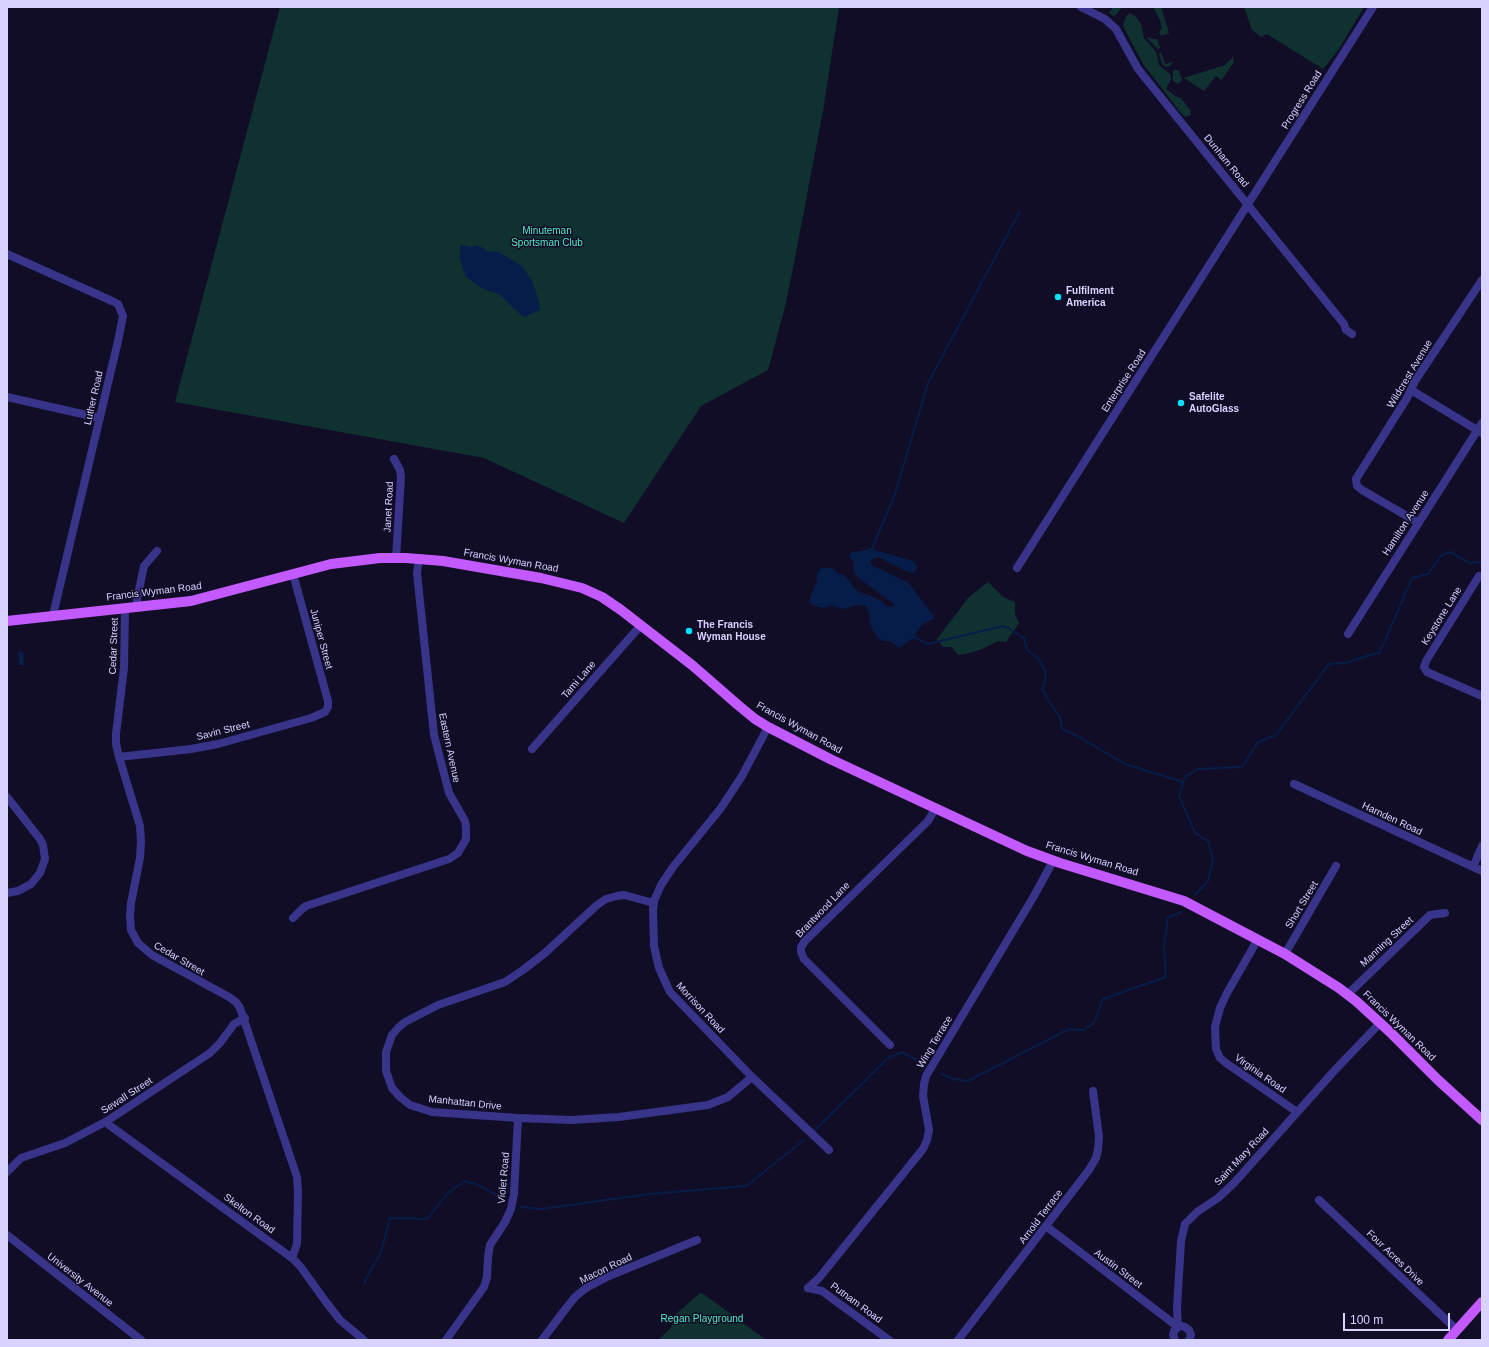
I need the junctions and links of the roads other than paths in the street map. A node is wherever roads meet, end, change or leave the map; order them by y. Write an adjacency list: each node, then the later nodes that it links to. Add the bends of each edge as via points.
1 (1081, 7): 3 (street, Dunham Road, via 1112,24 1138,69)
2 (1373, 7): 3 (street, Progress Road)
3 (1248, 205): 6 (street, Dunham Road, via 1344,324 1346,330); 16 (street, Enterprise Road)
4 (7, 254): 9 (street, Luther Road, via 118,304 122,319)
5 (1482, 280): 7 (street, Wildcrest Avenue)
6 (1352, 334)
7 (1411, 390): 10 (street); 12 (street, Wildcrest Avenue, via 1356,479 1357,486 1362,490)
8 (7, 397): 9 (street)
9 (100, 418): 21 (street, Luther Road)
10 (1481, 429): 12 (street, Hamilton Avenue)
11 (394, 459): 14 (street, Janet Road, via 401,477)
12 (1419, 523): 24 (street, Hamilton Avenue)
13 (157, 551): 19 (street, via 144,566)
14 (396, 558): 15 (main road, Francis Wyman Road); 17 (main road, Francis Wyman Road, via 339,562)
15 (419, 558): 23 (main road, Francis Wyman Road, via 541,578 582,588 607,600); 41 (street, Eastern Avenue, via 417,573 434,734 447,787 465,822 466,839 458,853 449,859 306,906)
16 (1017, 568)
17 (293, 574): 19 (main road, Francis Wyman Road, via 196,600); 26 (street, Juniper Street, via 328,701)
18 (1479, 576): 25 (street, Keystone Lane, via 1424,667 1427,672)
19 (137, 606): 20 (main road, Francis Wyman Road)
20 (125, 608): 21 (main road, Francis Wyman Road); 29 (street, Cedar Street, via 124,668 116,734)
21 (53, 616): 22 (main road, Francis Wyman Road)
22 (7, 621)
23 (641, 625): 27 (main road, Francis Wyman Road, via 743,710); 28 (street, Tami Lane)
24 (1348, 634)
25 (1482, 696)
26 (327, 709): 29 (street, Savin Street, via 324,713 310,718 218,744)
27 (768, 727): 32 (main road, Francis Wyman Road, via 830,760); 39 (street, Morrison Road, via 733,790 661,885)
28 (532, 749)
29 (118, 757): 45 (street, Cedar Street, via 141,834 140,858 130,912 132,933 140,946 158,959 232,1000)
30 (1294, 784): 36 (street, Harnden Road)
31 (7, 797): 38 (street, via 40,839 45,859 40,873 31,884)
32 (935, 809): 34 (main road, Francis Wyman Road, via 1026,851); 47 (street, Brantwood Lane, via 928,821 801,947 804,959)
33 (1482, 846): 36 (street)
34 (1053, 860): 42 (main road, Francis Wyman Road, via 1177,898); 61 (street, Wing Terrace, via 926,1076 923,1096 929,1130 923,1148 819,1278)
35 (1336, 866): 43 (street, Short Street)
36 (1473, 867): 37 (street, Harnden Road)
37 (1482, 871)
38 (7, 893)
39 (654, 903): 48 (street, Morrison Road, via 655,954 667,988); 51 (street, Manhattan Drive, via 627,896 606,899 514,977 438,1005 400,1025 392,1035 386,1052 386,1071 392,1088 404,1100 418,1108 442,1113)
40 (1445, 913): 44 (street, Manning Street, via 1429,916)
41 (293, 918)
42 (1258, 939): 43 (main road, Francis Wyman Road); 50 (street, Virginia Road, via 1220,1008 1215,1027 1216,1049 1226,1063)
43 (1285, 954): 44 (main road, Francis Wyman Road)
44 (1348, 994): 46 (main road, Francis Wyman Road)
45 (245, 1018): 53 (street, Sewall Street, via 234,1024 210,1053); 60 (street, Cedar Street, via 297,1176 297,1241)
46 (1380, 1023): 50 (street, Saint Mary Road); 52 (main road, Francis Wyman Road)
47 (890, 1045)
48 (752, 1077): 51 (street, Manhattan Drive, via 728,1097 703,1106 598,1119); 54 (street, Morrison Road)
49 (1093, 1091): 57 (street, Arnold Terrace, via 1099,1137 1096,1158)
50 (1297, 1112): 63 (street, Saint Mary Road, via 1228,1189 1185,1224 1180,1241)
51 (518, 1118): 67 (street, Violet Road, via 511,1209 490,1245 484,1287)
52 (1482, 1120)
53 (106, 1122): 55 (street, Sewall Street, via 65,1143 22,1158); 60 (street, Skelton Road)
54 (829, 1150)
55 (7, 1172)
56 (1319, 1200): 64 (street, Four Acres Drive)
57 (1046, 1226): 63 (street, Austin Street); 70 (street, Arnold Terrace)
58 (7, 1236): 65 (street, University Avenue)
59 (697, 1240): 68 (street, Macon Road, via 586,1288 575,1297)
60 (292, 1258): 66 (street, Skelton Road, via 340,1320)
61 (808, 1288): 69 (street, Putnam Road, via 822,1291)
62 (1482, 1302): 64 (main road)
63 (1178, 1327): 71 (street, Saint Mary Road, via 1173,1333); 72 (street, via 1184,1326 1188,1329 1191,1334)
64 (1457, 1330): 73 (main road)
65 (141, 1340)
66 (364, 1340)
67 (446, 1340)
68 (542, 1340)
69 (889, 1340)
70 (958, 1340)
71 (1175, 1340)
72 (1189, 1340)
73 (1448, 1340)

